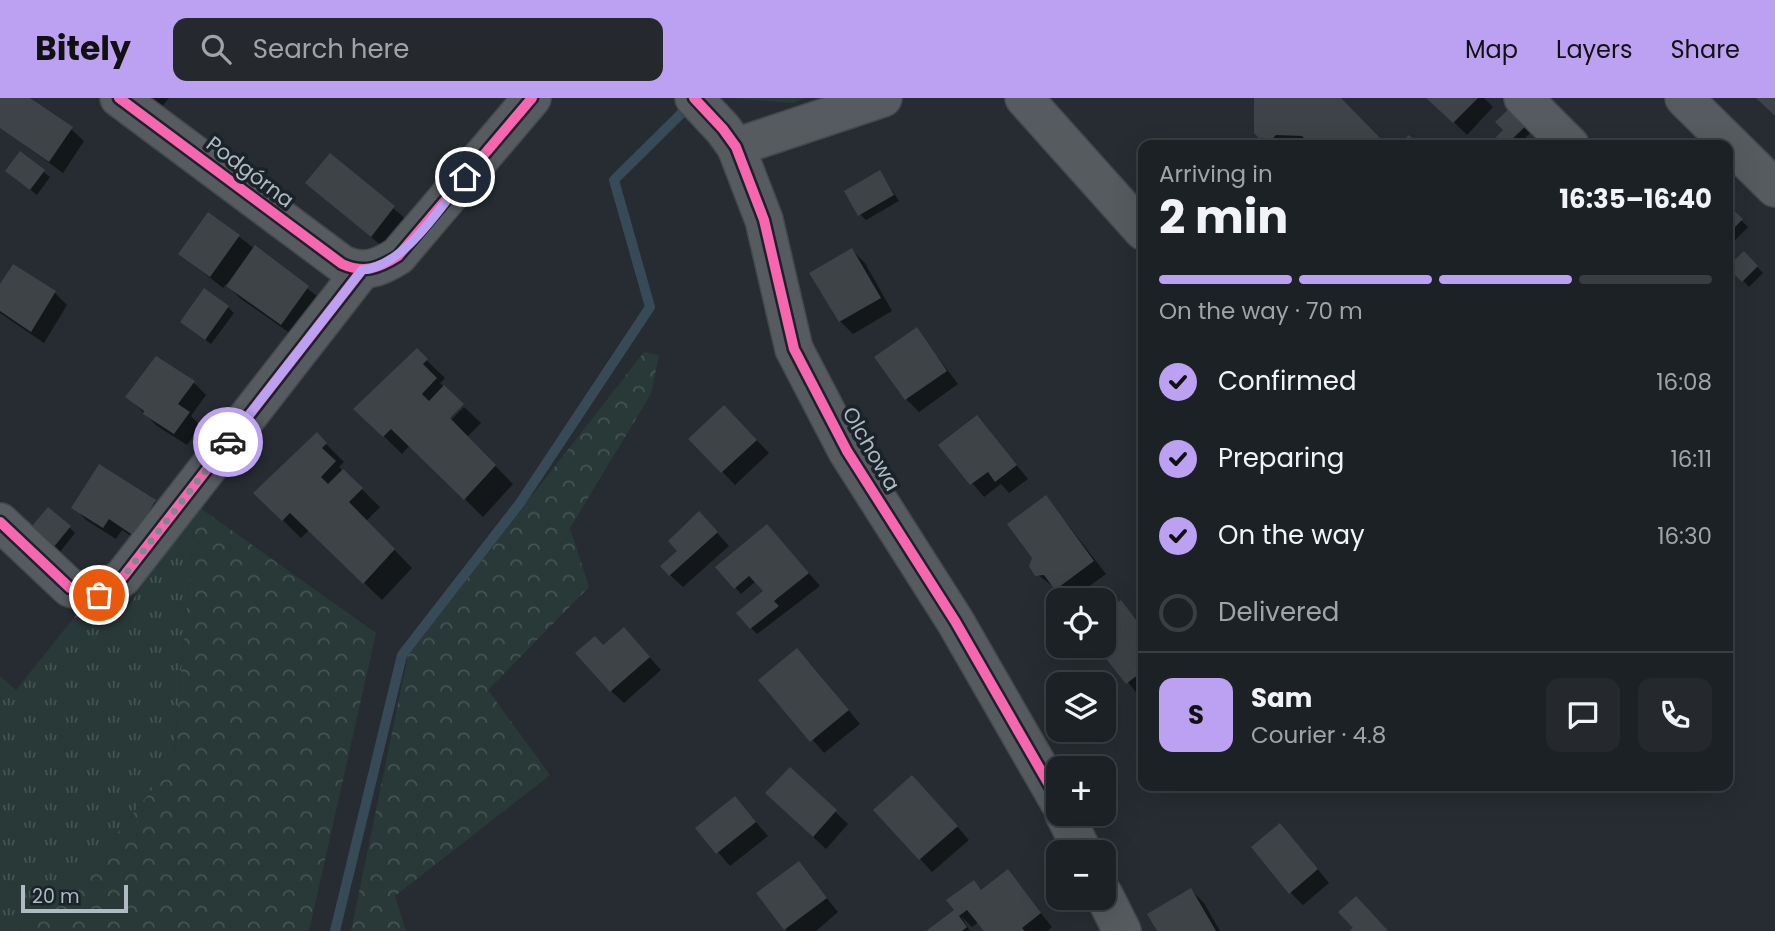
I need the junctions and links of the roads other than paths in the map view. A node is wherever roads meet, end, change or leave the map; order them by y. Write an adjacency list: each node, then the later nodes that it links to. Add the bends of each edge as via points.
1 (119, 98): 14 (street, Podgórna, via 342,264)
2 (532, 98): 14 (street, via 398,256 378,269)
3 (883, 98): 11 (street)
4 (1024, 98): 13 (street)
5 (1523, 98): 8 (street)
6 (1684, 98): 9 (street)
7 (701, 105): 11 (street, Olchowa)
8 (1565, 140)
9 (1726, 140)
10 (1733, 146): 12 (street)
11 (736, 147): 16 (street, Olchowa, via 764,220 794,349 847,451 955,621)
12 (1775, 188)
13 (1138, 225)
14 (362, 270): 15 (street, via 123,577 99,595 70,588)
15 (0, 522)
16 (1046, 779)
17 (1111, 910): 18 (street)
18 (1121, 931)

